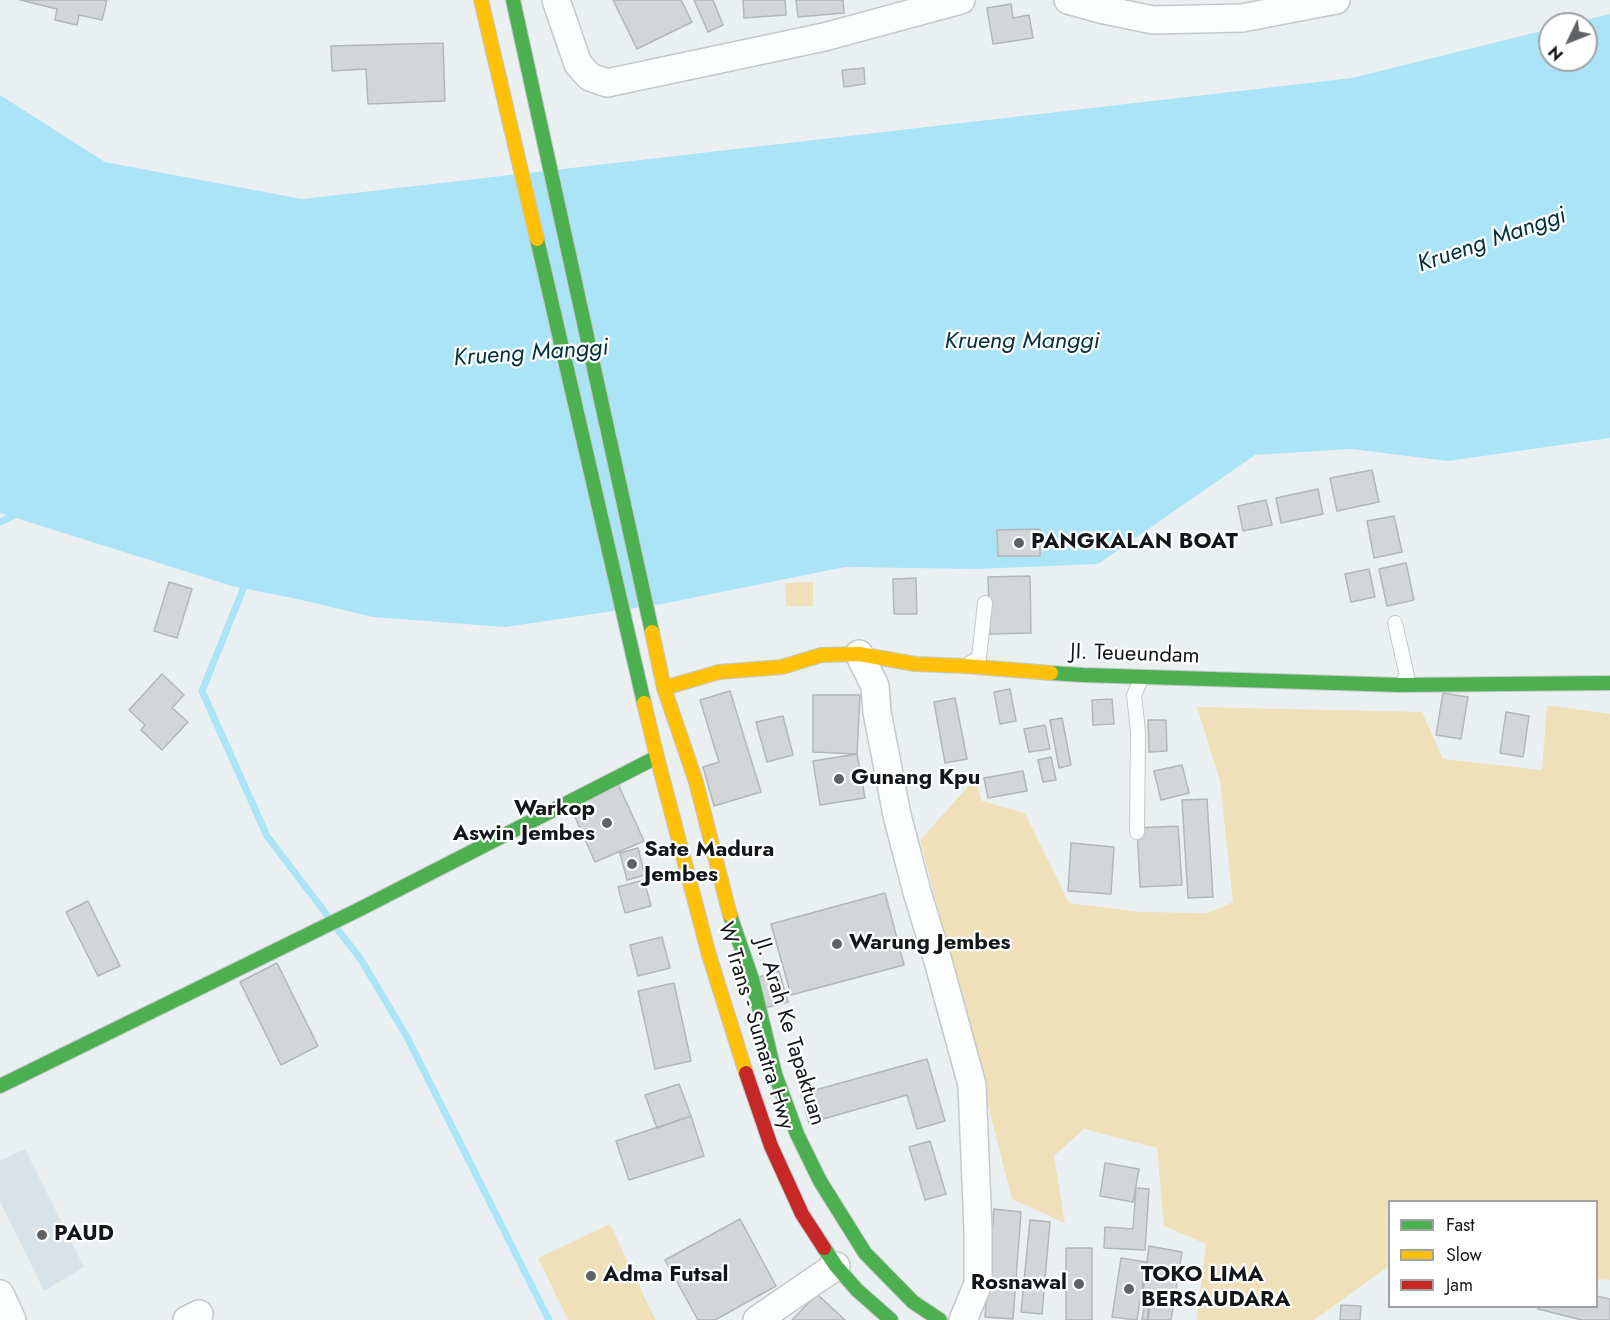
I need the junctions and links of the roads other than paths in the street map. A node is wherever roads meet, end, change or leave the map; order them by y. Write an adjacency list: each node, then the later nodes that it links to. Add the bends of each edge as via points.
1 (481, 0): 15 (main road, W Trans - Sumatra Hwy)
2 (513, 0): 14 (main road, JI. Arah Ke Tapaktuan)
3 (556, 0): 4 (street, via 578,64 590,77 607,83 824,37)
4 (961, 0)
5 (1068, 0): 6 (street, via 1153,20 1242,18)
6 (1336, 0)
7 (985, 603): 10 (lane, via 979,658)
8 (1395, 624): 12 (lane, via 1405,662)
9 (859, 654): 10 (main road, JI. Teueundam, via 915,664); 14 (main road, JI. Teueundam, via 821,655 783,667 718,672); 24 (street, via 876,699 916,892 972,1085 978,1284)
10 (965, 666): 11 (main road, JI. Teueundam)
11 (1142, 677): 12 (main road, JI. Teueundam); 16 (lane, via 1134,695 1138,732)
12 (1403, 681): 13 (main road, JI. Teueundam)
13 (1610, 683)
14 (664, 688): 23 (main road, JI. Arah Ke Tapaktuan, via 696,782 731,918 797,1134 820,1181 865,1253 913,1302)
15 (657, 757): 17 (main road); 18 (main road, W Trans - Sumatra Hwy, via 709,956 771,1146 802,1214)
16 (1137, 832)
17 (0, 1086)
18 (836, 1266): 21 (street); 22 (main road, W Trans - Sumatra Hwy)
19 (0, 1294): 20 (street)
20 (12, 1320)
21 (757, 1320)
22 (891, 1320)
23 (939, 1320)
24 (963, 1320)

